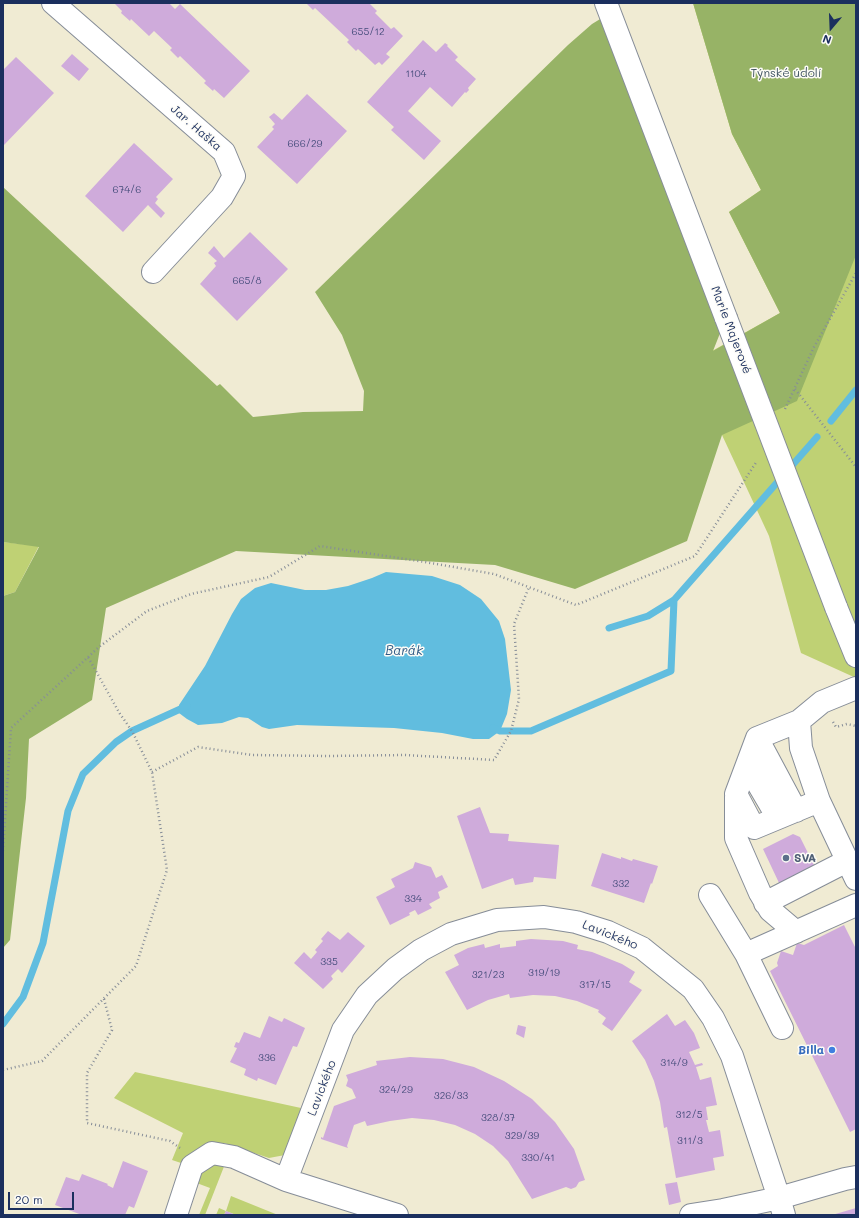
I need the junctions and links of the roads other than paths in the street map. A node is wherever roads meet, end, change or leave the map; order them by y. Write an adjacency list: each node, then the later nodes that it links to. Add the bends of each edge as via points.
1 (53, 3): 3 (street, Jar. Haška, via 224,152 234,176 222,198)
2 (606, 3): 4 (street, Marie Majerové, bridge)
3 (153, 272)
4 (856, 656)
5 (856, 688): 6 (street, via 822,702)
6 (799, 721): 7 (street); 10 (street, via 801,748)
7 (757, 738): 8 (street); 11 (street)
8 (747, 765): 9 (street); 11 (street)
9 (736, 794): 11 (street, via 754,828); 14 (street, via 736,838)
10 (819, 801): 11 (street); 12 (street)
11 (787, 814)
12 (852, 870): 14 (street)
13 (710, 895): 17 (street)
14 (766, 903): 16 (street, via 770,910)
15 (856, 905): 16 (street)
16 (796, 932): 17 (street)
17 (746, 954): 18 (street)
18 (782, 1028)
19 (856, 1177): 21 (street, via 845,1179)
20 (286, 1180): 21 (street, Lavického, via 343,1030 367,995 395,969 452,934 497,920 544,917 576,922 608,932 642,948 693,989 714,1018 732,1056); 23 (street, via 234,1157 212,1154 192,1166); 24 (street)
21 (782, 1206): 22 (street)
22 (723, 1212): 25 (street)
23 (176, 1215)
24 (397, 1215)
25 (692, 1215)

